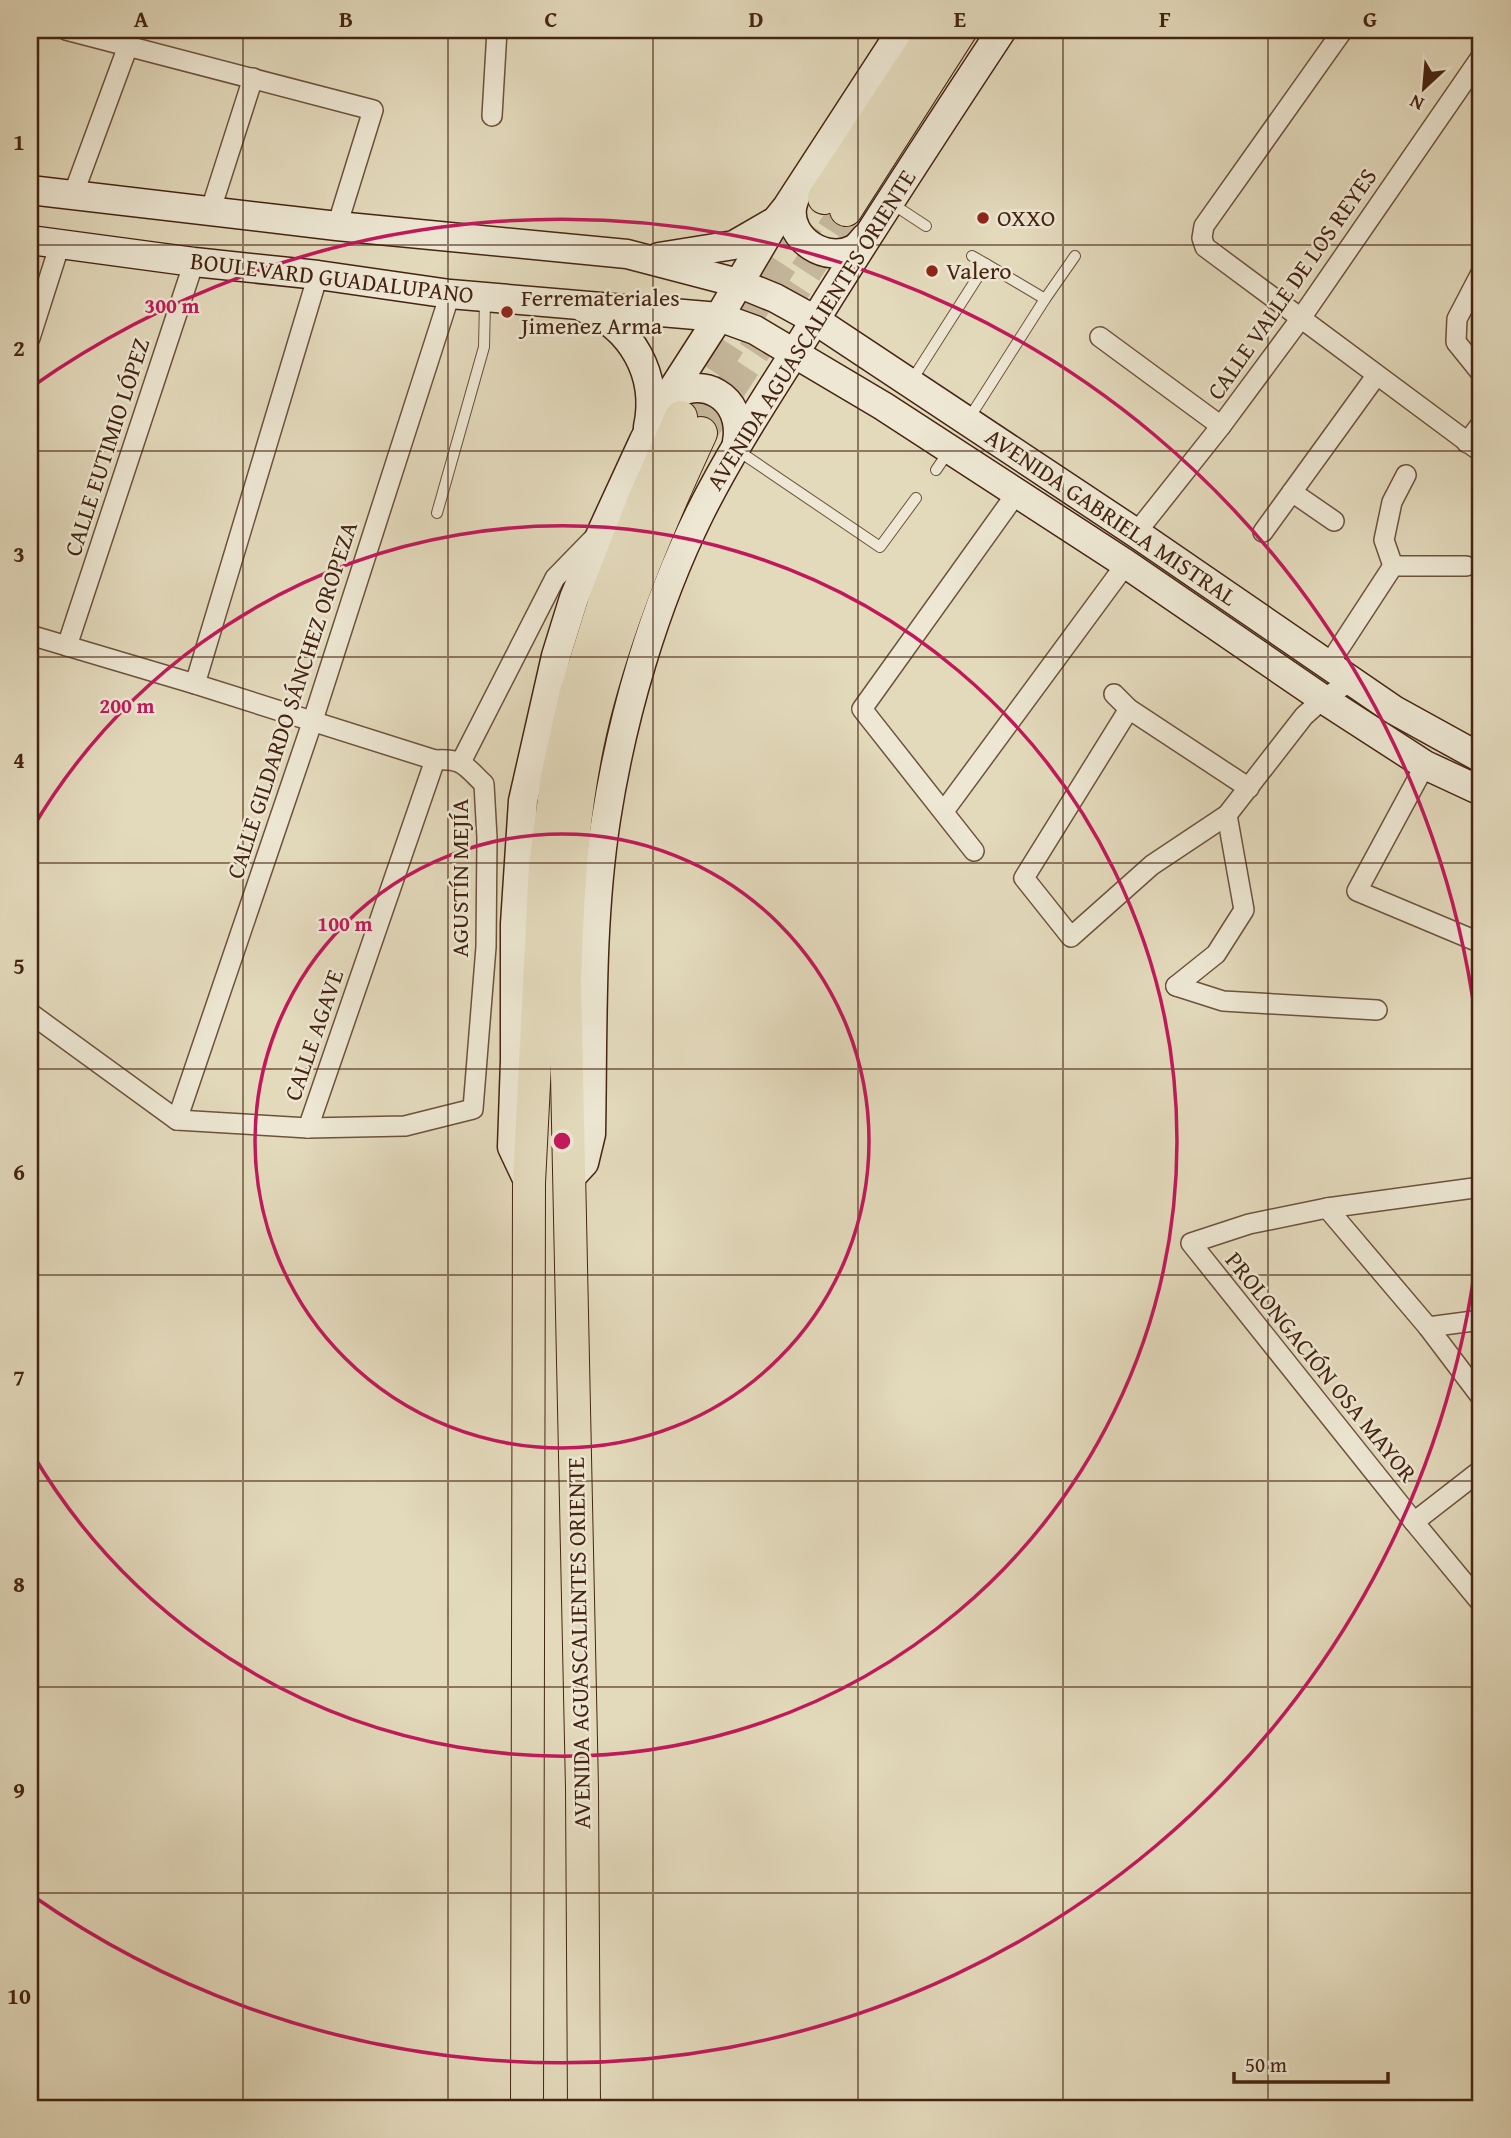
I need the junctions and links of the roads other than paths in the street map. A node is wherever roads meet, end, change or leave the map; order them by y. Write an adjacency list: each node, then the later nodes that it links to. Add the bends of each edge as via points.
1 (66, 30): 8 (street)
2 (497, 30): 11 (street)
3 (902, 30): 14 (main road, AVENIDA AGUASCALIENTES ORIENTE)
4 (935, 30): 14 (main road, AVENIDA AGUASCALIENTES ORIENTE)
5 (961, 30): 14 (main road, AVENIDA AGUASCALIENTES ORIENTE)
6 (1002, 30): 15 (main road, AVENIDA AGUASCALIENTES ORIENTE)
7 (1343, 30): 36 (street, via 1204,226 1202,238 1205,247)
8 (128, 46): 10 (street); 13 (street)
9 (1481, 57): 36 (street, CALLE VALLE DE LOS REYES)
10 (253, 78): 16 (street); 18 (street, via 373,110)
11 (492, 116)
12 (30, 190): 13 (main road, BOULEVARD GUADALUPANO)
13 (72, 195): 16 (main road, BOULEVARD GUADALUPANO)
14 (823, 199): 17 (main road, AVENIDA AGUASCALIENTES ORIENTE); 20 (main road, via 792,205 794,225 813,248 845,252)
15 (889, 202): 19 (lane); 20 (main road, AVENIDA AGUASCALIENTES ORIENTE)
16 (210, 212): 18 (main road, BOULEVARD GUADALUPANO)
17 (775, 222): 25 (main road, via 734,245); 30 (main road, AVENIDA AGUASCALIENTES ORIENTE)
18 (337, 226): 25 (main road, BOULEVARD GUADALUPANO)
19 (926, 226)
20 (869, 233): 37 (main road, AVENIDA AGUASCALIENTES ORIENTE)
21 (30, 240): 22 (main road, BOULEVARD GUADALUPANO)
22 (60, 244): 26 (main road, BOULEVARD GUADALUPANO); 39 (street)
23 (972, 256): 27 (lane)
24 (1075, 256): 33 (lane)
25 (648, 259): 30 (main road, BOULEVARD GUADALUPANO)
26 (194, 262): 29 (main road, BOULEVARD GUADALUPANO); 64 (street, CALLE EUTIMIO LÓPEZ)
27 (986, 264): 33 (lane); 43 (lane)
28 (1481, 273): 41 (street, via 1457,319 1455,342)
29 (318, 275): 31 (main road, BOULEVARD GUADALUPANO); 66 (street)
30 (738, 283): 35 (main road, AVENIDA AGUASCALIENTES ORIENTE); 37 (main road, AVENIDA GABRIELA MISTRAL)
31 (450, 294): 32 (main road, BOULEVARD GUADALUPANO); 70 (street, CALLE GILDARDO SÁNCHEZ OROPEZA)
32 (485, 297): 34 (main road, BOULEVARD GUADALUPANO); 55 (lane, via 484,347)
33 (1045, 299): 45 (lane)
34 (571, 304): 35 (main road, BOULEVARD GUADALUPANO); 48 (main road, via 612,323 640,359 650,391)
35 (719, 317): 40 (main road, BOULEVARD GUADALUPANO, via 755,330); 44 (main road, AVENIDA AGUASCALIENTES ORIENTE)
36 (1301, 318): 42 (street); 47 (street, CALLE VALLE DE LOS REYES)
37 (814, 320): 40 (main road, AVENIDA AGUASCALIENTES ORIENTE); 43 (main road, AVENIDA GABRIELA MISTRAL)
38 (1100, 337): 47 (street)
39 (30, 338)
40 (793, 354): 49 (main road, AVENIDA AGUASCALIENTES ORIENTE); 53 (main road, AVENIDA GABRIELA MISTRAL, via 883,406 943,460)
41 (1481, 373)
42 (1376, 376): 50 (street); 52 (street)
43 (910, 383): 45 (main road, AVENIDA GABRIELA MISTRAL)
44 (683, 417): 48 (main road, AVENIDA AGUASCALIENTES ORIENTE); 49 (main road, via 682,390 713,391 735,412 739,432); 85 (main road, AVENIDA AGUASCALIENTES ORIENTE, via 664,512 597,702 580,786 568,882 565,980); 86 (main road, AVENIDA AGUASCALIENTES ORIENTE, via 605,600 575,696 557,777 545,865)
45 (967, 420): 59 (main road, AVENIDA GABRIELA MISTRAL)
46 (1481, 424): 50 (street)
47 (1221, 426): 59 (street, CALLE VALLE DE LOS REYES)
48 (644, 440): 57 (main road, AVENIDA AGUASCALIENTES ORIENTE)
49 (735, 445): 54 (lane, via 880,547); 85 (main road, AVENIDA AGUASCALIENTES ORIENTE, via 664,594 624,729 599,878 591,1134 584,1163)
50 (1474, 447)
51 (1406, 475): 61 (street, via 1392,502 1384,540)
52 (1292, 492): 56 (street); 58 (street)
53 (1016, 494): 60 (main road, AVENIDA GABRIELA MISTRAL); 77 (street, via 862,709)
54 (916, 498)
55 (437, 513)
56 (1334, 521)
57 (603, 529): 73 (street, AGUSTÍN MEJÍA, via 555,578); 86 (main road, AVENIDA AGUASCALIENTES ORIENTE, via 556,656 523,802 515,924 512,1147)
58 (1263, 532)
59 (1136, 533): 65 (main road, AVENIDA GABRIELA MISTRAL)
60 (1126, 564): 68 (main road, AVENIDA GABRIELA MISTRAL); 77 (street)
61 (1393, 566): 62 (street); 65 (street)
62 (1466, 566)
63 (30, 635): 64 (street)
64 (67, 646): 66 (street)
65 (1340, 673): 68 (street); 71 (main road, AVENIDA GABRIELA MISTRAL, via 1394,710)
66 (195, 684): 70 (street)
67 (1114, 694): 69 (street)
68 (1323, 699): 74 (main road, AVENIDA GABRIELA MISTRAL); 75 (street, via 1304,716)
69 (1129, 709): 75 (street); 78 (street, via 1024,878 1071,937 1152,865)
70 (313, 720): 72 (street); 83 (street, CALLE GILDARDO SÁNCHEZ OROPEZA)
71 (1481, 758)
72 (435, 760): 73 (street); 84 (street, CALLE AGAVE)
73 (461, 762): 84 (street, AGUSTÍN MEJÍA, via 484,784 487,838 486,947 473,1110 405,1126)
74 (1425, 765): 76 (main road, AVENIDA GABRIELA MISTRAL); 80 (street, via 1357,891)
75 (1249, 789): 78 (street)
76 (1481, 791)
77 (944, 811): 79 (street)
78 (1227, 815): 81 (street, via 1244,910 1216,954 1176,986 1223,1002)
79 (974, 852)
80 (1481, 943)
81 (1377, 1010)
82 (30, 1013): 83 (street)
83 (177, 1119): 84 (street)
84 (308, 1128)
85 (570, 1178): 96 (main road, AVENIDA AGUASCALIENTES ORIENTE)
86 (529, 1183): 95 (main road, AVENIDA AGUASCALIENTES ORIENTE)
87 (1481, 1187): 88 (street)
88 (1327, 1208): 90 (street); 93 (street, PROLONGACIÓN OSA MAYOR, via 1249,1224 1191,1243)
89 (1481, 1320): 90 (street)
90 (1428, 1327): 91 (street)
91 (1481, 1397)
92 (1481, 1470): 93 (street)
93 (1414, 1522): 94 (street, PROLONGACIÓN OSA MAYOR)
94 (1481, 1603)
95 (527, 2108)
96 (584, 2108)

